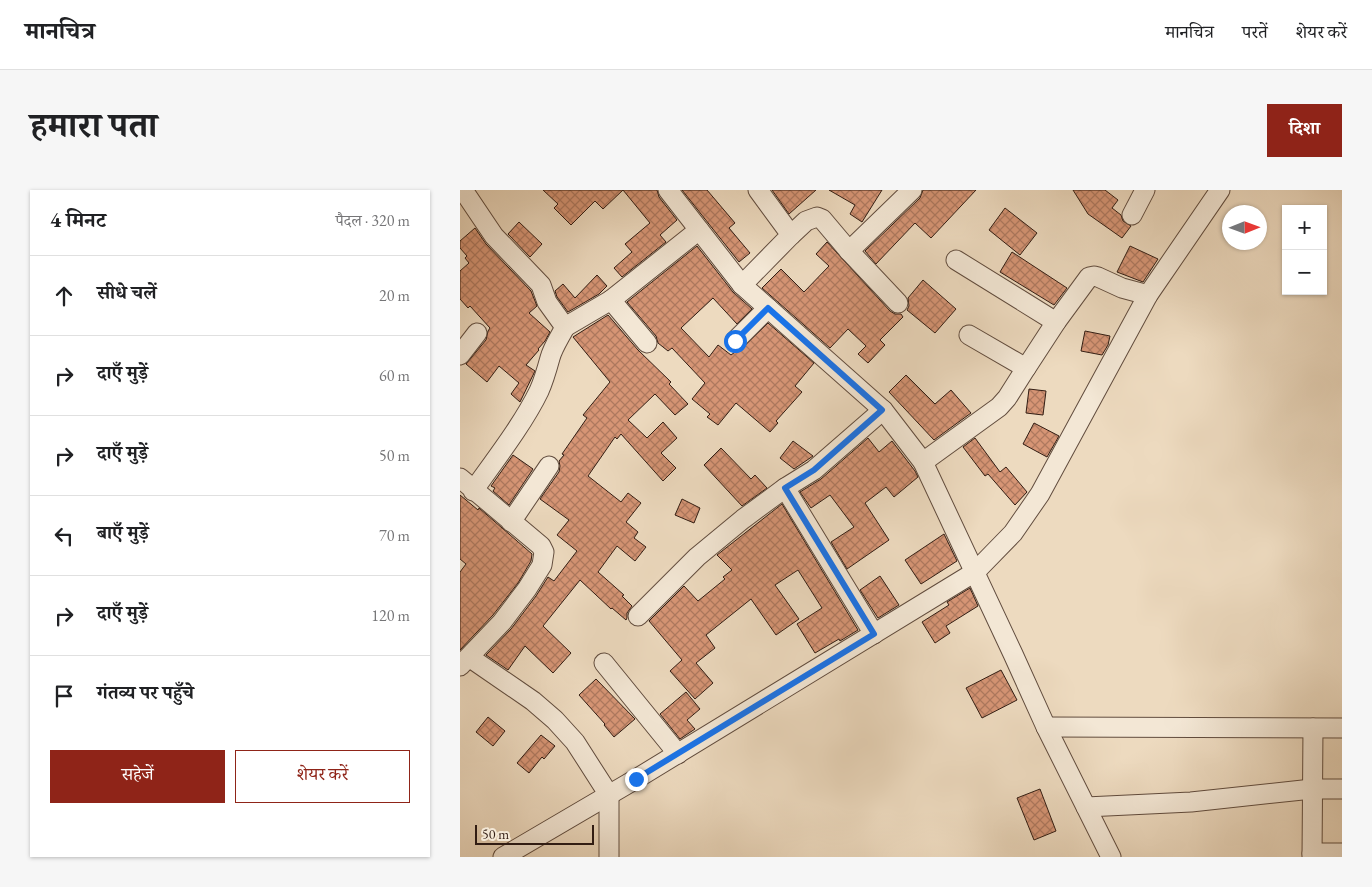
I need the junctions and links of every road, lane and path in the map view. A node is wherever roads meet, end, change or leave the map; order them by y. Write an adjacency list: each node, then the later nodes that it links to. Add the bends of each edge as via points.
1 (463, 190): 18 (street, via 494,236 541,285 546,302)
2 (668, 190): 8 (street)
3 (758, 190): 9 (street)
4 (912, 190): 10 (street)
5 (1145, 190): 7 (street)
6 (1220, 190): 13 (street)
7 (1132, 215)
8 (699, 230): 12 (street); 14 (street)
9 (791, 235): 10 (street, via 806,220 817,217); 12 (street)
10 (849, 250): 15 (street)
11 (956, 260): 17 (street)
12 (742, 285): 16 (street)
13 (1148, 295): 17 (street, via 1089,277); 31 (street, via 1040,494 1013,533)
14 (611, 300): 18 (street); 22 (street)
15 (898, 303)
16 (768, 308): 21 (street); 25 (street)
17 (1056, 322): 24 (street)
18 (565, 327): 28 (street, via 538,392 516,429)
19 (477, 333): 23 (street)
20 (969, 336): 24 (street)
21 (735, 341)
22 (647, 343)
23 (460, 355)
24 (1026, 368): 26 (street, via 999,408)
25 (882, 410): 26 (street); 29 (street, via 814,470)
26 (923, 462): 31 (street)
27 (549, 466): 30 (street)
28 (465, 487): 30 (street)
29 (785, 488): 32 (street, via 697,557); 33 (street)
30 (511, 522): 34 (street, via 541,546 544,552 542,565 502,622)
31 (975, 572): 33 (street); 36 (street)
32 (638, 616)
33 (874, 634): 39 (street)
34 (465, 662): 42 (street, via 533,701 555,720 575,742)
35 (604, 663): 39 (street)
36 (1046, 727): 37 (street); 43 (street)
37 (1313, 728): 38 (street); 40 (street)
38 (1342, 728)
39 (678, 754): 42 (street)
40 (1312, 789): 41 (street); 43 (street, via 1191,802); 45 (street)
41 (1342, 789)
42 (609, 795): 46 (street); 47 (street)
43 (1086, 807): 48 (street)
44 (1342, 853): 45 (street)
45 (1312, 855)
46 (503, 857)
47 (610, 857)
48 (1111, 857)

